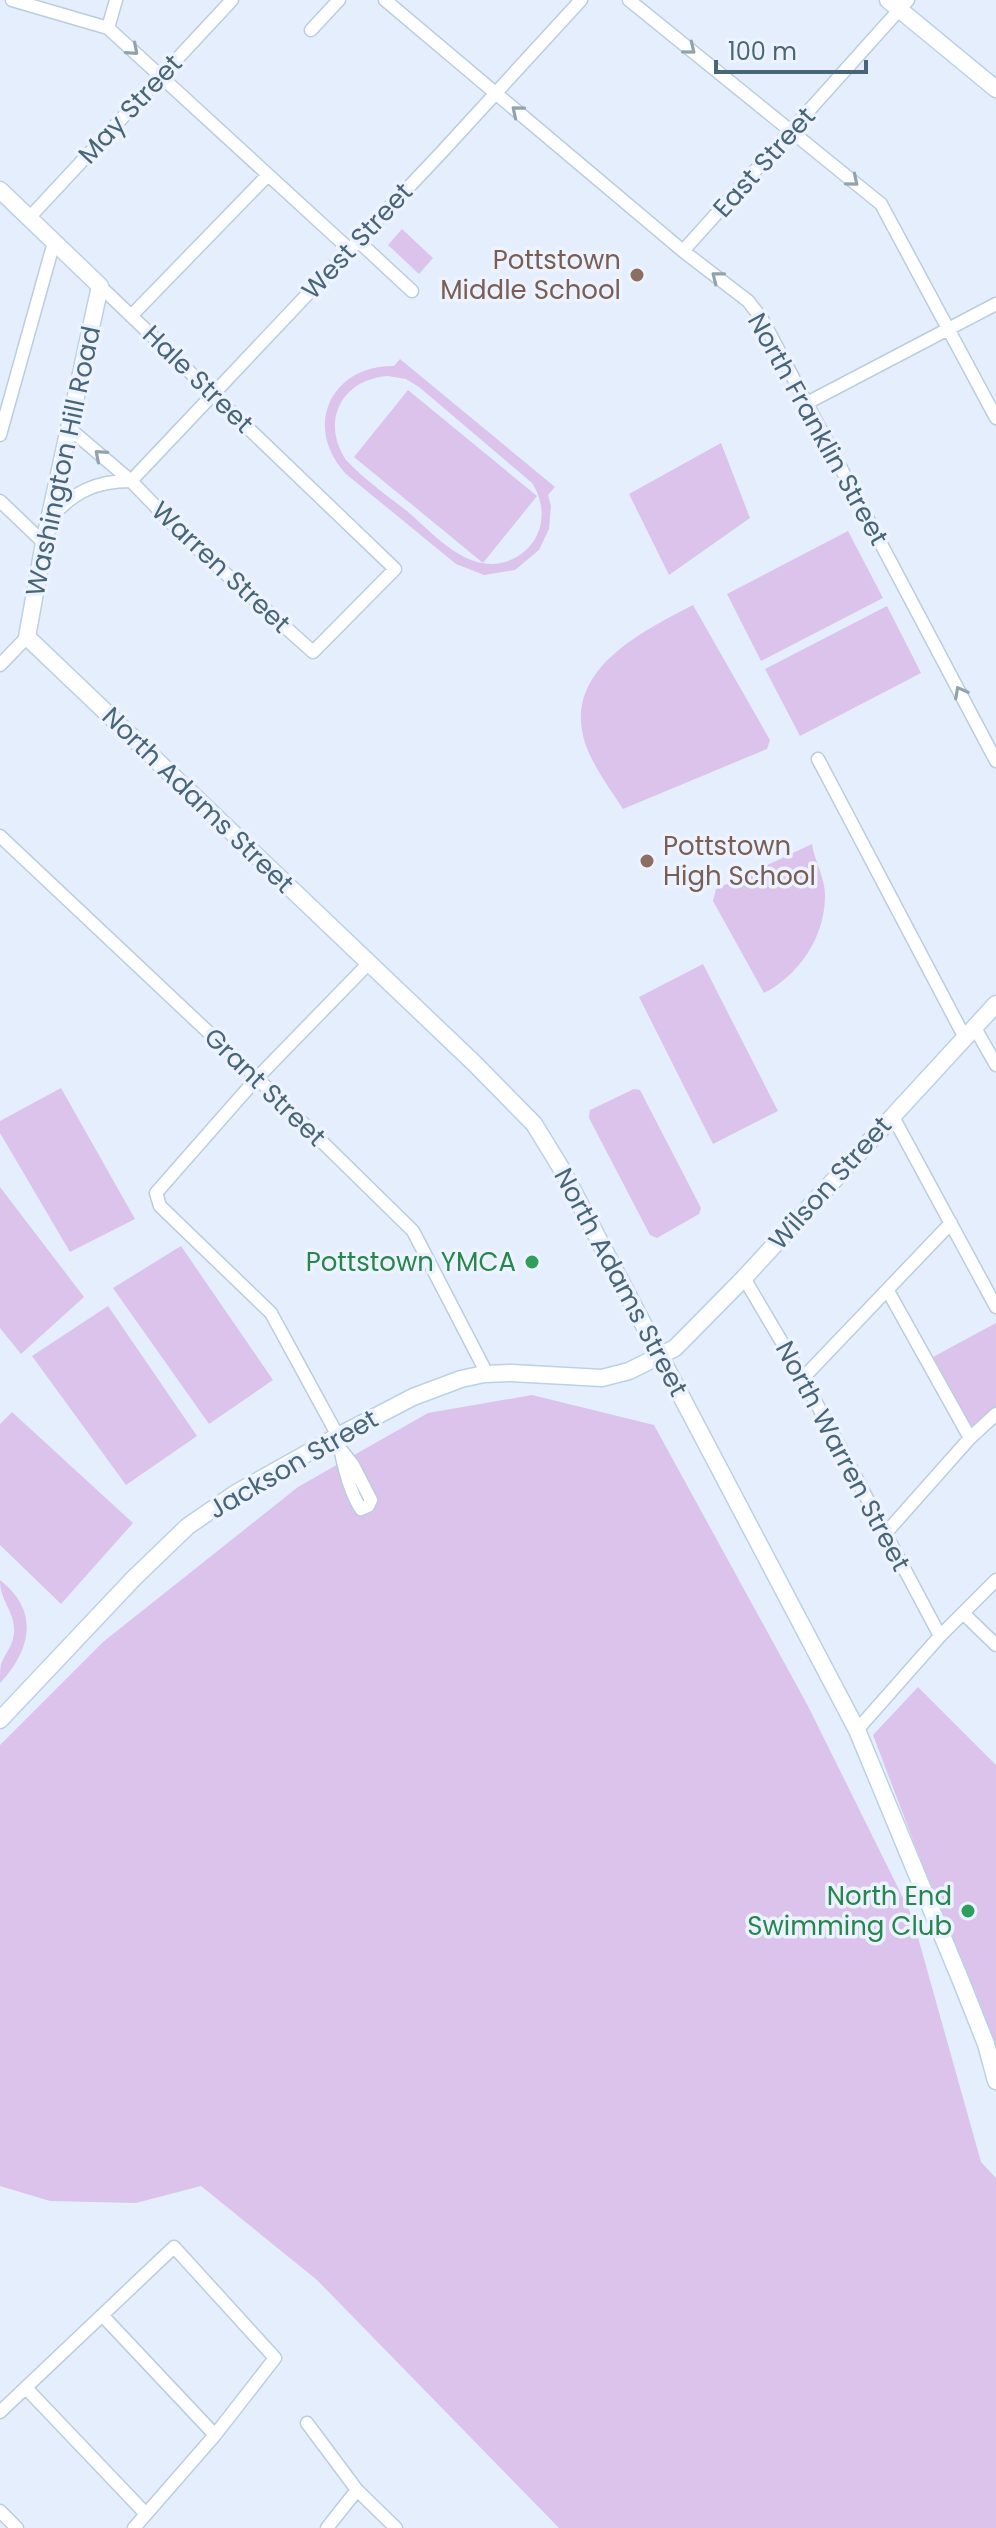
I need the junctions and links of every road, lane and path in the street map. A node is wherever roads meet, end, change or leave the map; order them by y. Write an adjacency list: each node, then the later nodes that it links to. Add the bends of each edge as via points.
1 (12, 0): 9 (street)
2 (116, 0): 9 (street)
3 (232, 0): 11 (street, May Street)
4 (339, 0): 10 (street)
5 (385, 0): 13 (street, North Franklin Street)
6 (581, 0): 13 (street, West Street)
7 (629, 0): 14 (street, one-way to 14)
8 (899, 3): 12 (street); 14 (street, East Street)
9 (108, 28): 11 (street, one-way to 11)
10 (311, 30)
11 (161, 75): 15 (street); 17 (street, May Street)
12 (996, 89)
13 (495, 92): 19 (street, West Street); 20 (street, North Franklin Street, one-way to 13)
14 (793, 131): 20 (street, East Street); 25 (street, one-way to 25, via 881,204)
15 (267, 176): 19 (street); 24 (street)
16 (0, 190): 17 (street, Hale Street)
17 (29, 218): 18 (street, Hale Street)
18 (54, 242): 21 (street, Hale Street); 30 (street)
19 (353, 244): 22 (street); 26 (street, West Street)
20 (683, 251): 27 (street, North Franklin Street, one-way to 20, via 748,301)
21 (100, 286): 24 (street, Hale Street); 29 (street, Washington Hill Road)
22 (412, 291)
23 (996, 304): 25 (street)
24 (131, 316): 26 (street, Hale Street)
25 (949, 329): 27 (street); 28 (street)
26 (213, 395): 31 (street, West Street); 36 (street, Hale Street, via 395,569)
27 (807, 403): 39 (street, North Franklin Street, one-way to 27)
28 (996, 418)
29 (70, 429): 31 (street, Warren Street, one-way to 29); 33 (street, Washington Hill Road)
30 (0, 435)
31 (131, 481): 33 (street, Warren Street, via 81,490); 36 (street, Warren Street)
32 (0, 501): 34 (street)
33 (49, 519): 34 (street, Washington Hill Road)
34 (44, 543): 35 (street, Washington Hill Road)
35 (27, 637): 37 (street); 41 (street, North Adams Street)
36 (313, 652)
37 (0, 665)
38 (818, 759): 43 (street)
39 (996, 761)
40 (0, 836): 45 (street, Grant Street)
41 (368, 964): 45 (street); 51 (street, North Adams Street, via 541,1133)
42 (996, 1004): 43 (street, Wilson Street)
43 (970, 1033): 44 (street); 46 (street, Wilson Street)
44 (996, 1065)
45 (257, 1078): 52 (street, Grant Street, via 413,1231); 56 (street, via 156,1193 160,1206 271,1313)
46 (892, 1115): 47 (street); 48 (street, Wilson Street)
47 (951, 1223): 49 (street); 50 (street)
48 (744, 1278): 51 (street, Wilson Street); 53 (street, North Warren Street)
49 (888, 1291): 53 (street); 55 (street)
50 (996, 1307)
51 (660, 1357): 52 (street, Jackson Street, via 592,1379); 63 (street, North Adams Street)
52 (484, 1374): 56 (street, Jackson Street, via 436,1387)
53 (803, 1378): 57 (street, North Warren Street)
54 (996, 1414): 55 (street)
55 (970, 1438): 57 (street)
56 (339, 1443): 62 (street, Jackson Street, via 236,1493 188,1526)
57 (884, 1535): 60 (street, North Warren Street)
58 (996, 1580): 59 (street)
59 (963, 1613): 60 (street); 61 (street)
60 (940, 1636): 63 (street)
61 (996, 1645)
62 (0, 1720)
63 (857, 1730): 64 (street, North Adams Street, via 969,2001)
64 (996, 2081)
65 (102, 2315): 66 (street); 69 (street); 69 (street, via 174,2247 275,2358)
66 (26, 2388): 67 (street); 72 (street)
67 (0, 2412)
68 (307, 2423): 70 (street)
69 (215, 2435): 72 (street)
70 (357, 2490): 75 (street); 76 (street)
71 (0, 2511): 73 (street)
72 (146, 2514): 74 (street)
73 (17, 2528)
74 (134, 2528)
75 (327, 2528)
76 (396, 2528)

